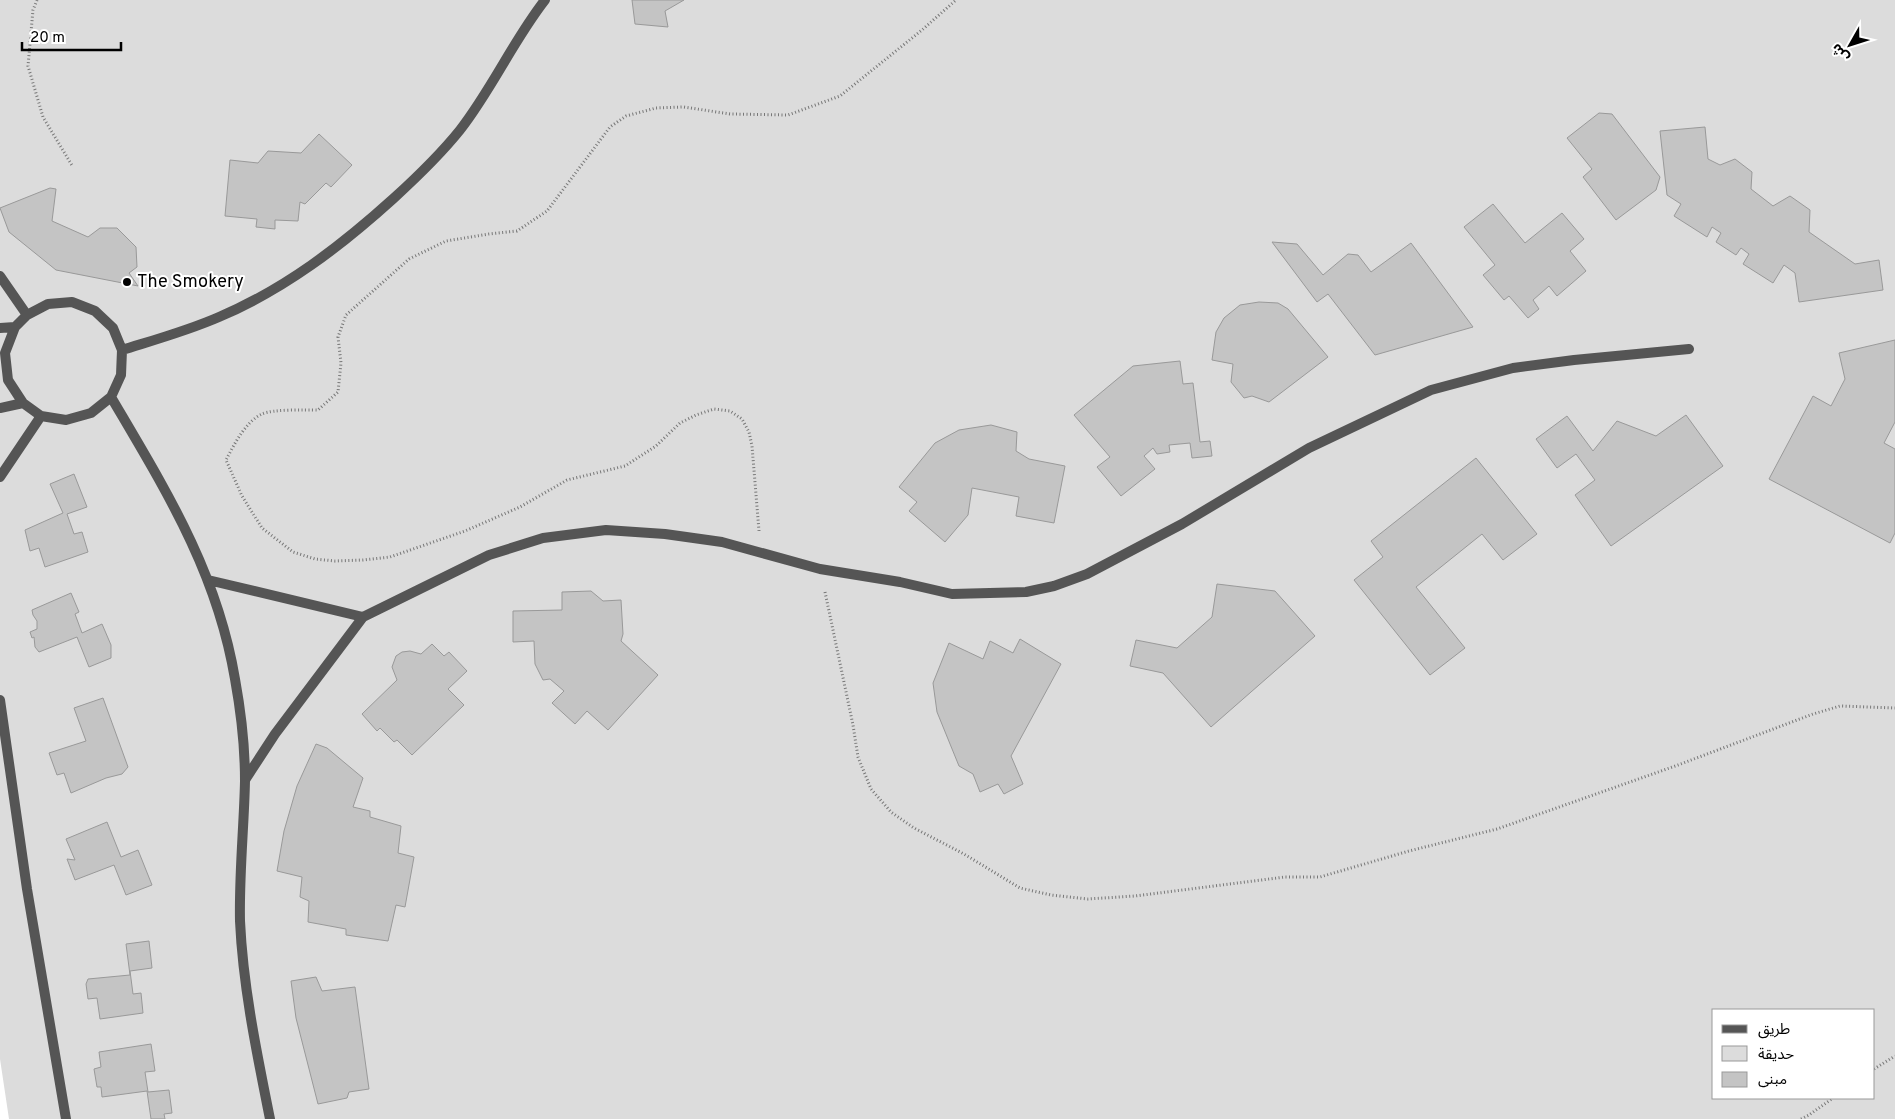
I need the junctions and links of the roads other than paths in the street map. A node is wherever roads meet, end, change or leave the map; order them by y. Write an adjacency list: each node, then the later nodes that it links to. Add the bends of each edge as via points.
1 (545, 0): 7 (street, via 519,36 485,97 459,131 419,175 348,238 312,265 244,305 189,329)
2 (0, 276): 3 (street)
3 (27, 315): 5 (street); 7 (street, via 48,304 72,302 95,311 113,328)
4 (0, 328): 5 (street)
5 (15, 328): 9 (street, via 5,353 8,380)
6 (1689, 349): 14 (street, via 1513,368 1431,390 1309,448 1182,524 1087,574 1026,592 952,594 820,569 722,542 606,530 543,538 489,555)
7 (122, 350): 8 (street, via 121,375)
8 (111, 397): 11 (street, via 83,416 66,420); 13 (street, via 173,503)
9 (22, 403): 10 (street); 11 (street)
10 (0, 408)
11 (41, 416): 12 (street)
12 (0, 477)
13 (208, 580): 14 (street); 16 (street, via 224,628 235,679)
14 (363, 616): 16 (street, via 275,734)
15 (0, 700): 17 (street, via 27,890)
16 (245, 780): 18 (street, via 241,930 249,1006)
17 (66, 1119)
18 (270, 1119)

